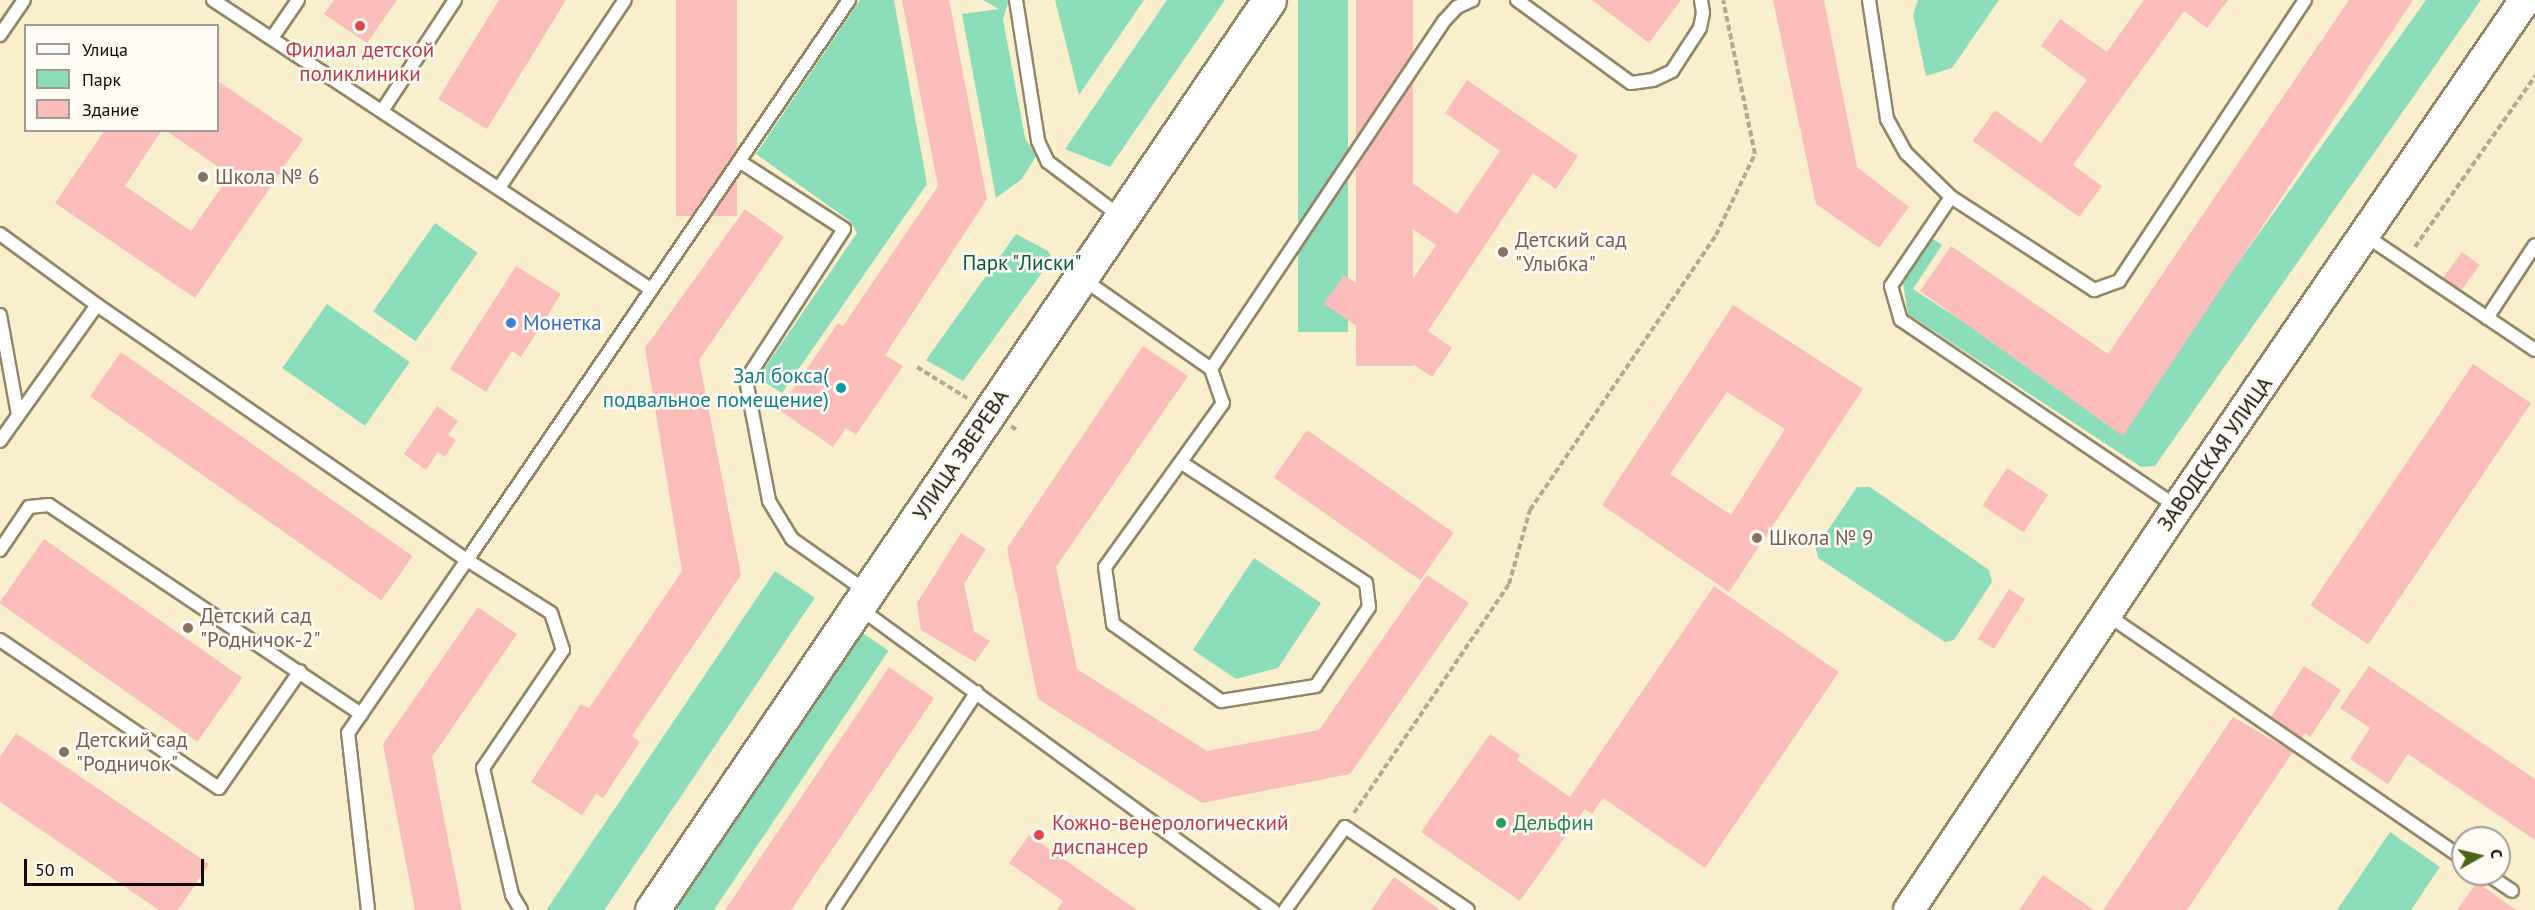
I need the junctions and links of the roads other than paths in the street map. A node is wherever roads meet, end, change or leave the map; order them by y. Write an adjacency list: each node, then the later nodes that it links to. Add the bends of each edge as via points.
1 (24, 0): 15 (lane)
2 (213, 0): 16 (lane)
3 (298, 0): 16 (lane)
4 (455, 0): 17 (lane)
5 (625, 0): 19 (lane)
6 (849, 0): 18 (lane)
7 (1016, 0): 21 (lane, via 1038,141 1048,162)
8 (1269, 0): 21 (main road, УЛИЦА ЗВЕРЕВА)
9 (1473, 0): 31 (lane, via 1457,7 1444,21)
10 (1517, 0): 11 (lane, via 1631,83 1653,80 1672,71 1700,28)
11 (1701, 0)
12 (1869, 0): 20 (lane, via 1887,119 1906,153)
13 (2305, 0): 20 (lane, via 2119,281 2094,290)
14 (2525, 0): 23 (street, ЗАВОДСКАЯ УЛИЦА)
15 (0, 35)
16 (272, 38): 17 (lane)
17 (382, 111): 19 (lane)
18 (739, 161): 26 (lane); 38 (lane, via 844,230 746,380 769,501 792,539)
19 (499, 188): 26 (lane)
20 (1951, 197): 35 (lane, via 1891,286 1901,320)
21 (1123, 218): 25 (main road, УЛИЦА ЗВЕРЕВА)
22 (0, 234): 27 (lane)
23 (2366, 236): 29 (lane); 35 (street, ЗАВОДСКАЯ УЛИЦА)
24 (2535, 245): 29 (lane)
25 (1082, 278): 31 (lane); 38 (main road, УЛИЦА ЗВЕРЕВА)
26 (649, 288): 37 (lane)
27 (98, 305): 32 (lane); 37 (lane)
28 (0, 315): 32 (lane)
29 (2487, 318): 30 (lane)
30 (2535, 350)
31 (1211, 369): 34 (lane, via 1223,403)
32 (18, 415): 33 (lane)
33 (0, 441)
34 (1182, 463): 34 (lane, via 1105,567 1113,624 1221,701 1316,686 1368,607 1366,583)
35 (2178, 508): 39 (street, ЗАВОДСКАЯ УЛИЦА)
36 (0, 550): 41 (lane, via 29,507 50,505)
37 (467, 560): 43 (lane); 48 (lane, via 550,613 563,650 483,768 512,895)
38 (862, 599): 42 (lane); 49 (main road, УЛИЦА ЗВЕРЕВА)
39 (2106, 614): 44 (lane); 54 (street, ЗАВОДСКАЯ УЛИЦА)
40 (0, 640): 41 (lane, via 219,788)
41 (300, 671): 43 (lane)
42 (977, 692): 50 (lane); 51 (lane)
43 (361, 714): 47 (lane, via 348,733)
44 (2451, 850)
45 (2505, 886): 46 (lane)
46 (2512, 891)
47 (369, 910)
48 (521, 910)
49 (652, 910)
50 (833, 910)
51 (1274, 910)
52 (1285, 910): 53 (lane, via 1345,827)
53 (1468, 910)
54 (1909, 910)

